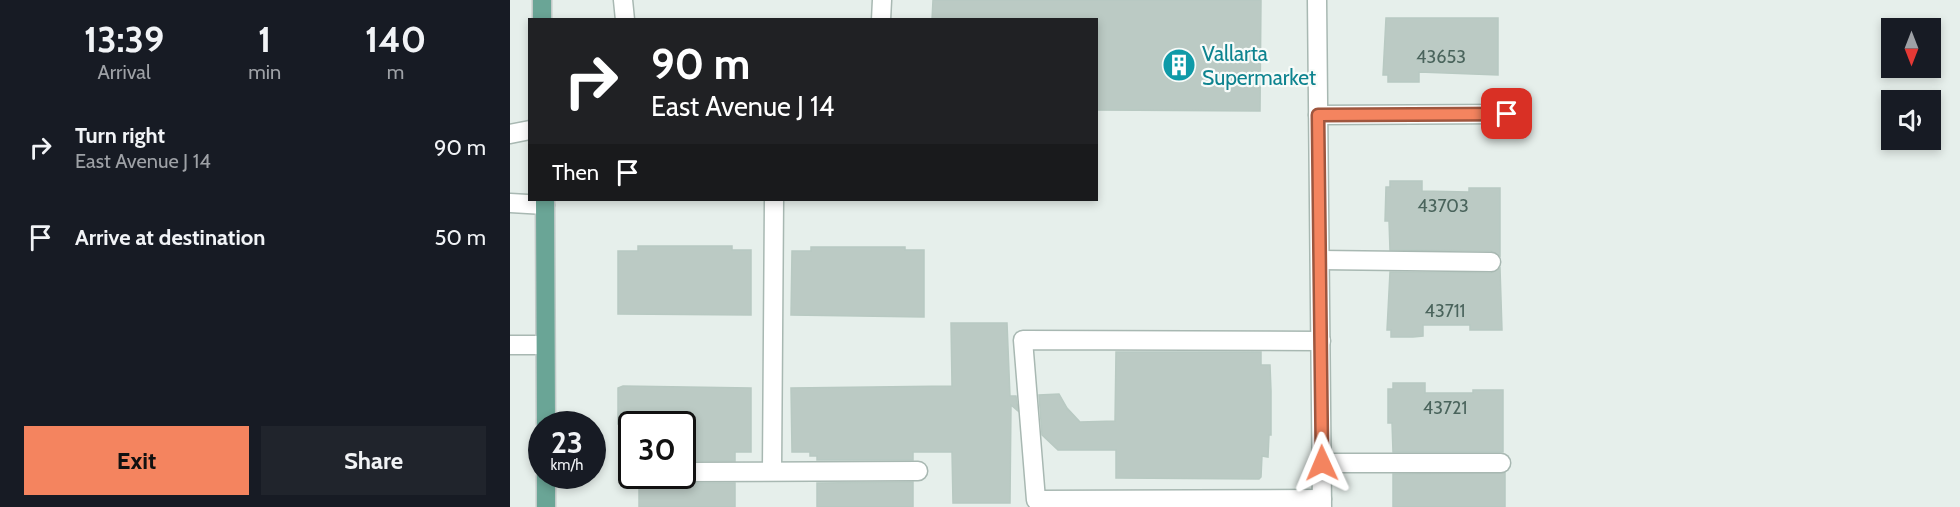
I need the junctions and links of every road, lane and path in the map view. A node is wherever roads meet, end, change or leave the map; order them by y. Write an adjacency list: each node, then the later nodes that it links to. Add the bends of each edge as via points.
1 (542, 0): 5 (main road)
2 (623, 0): 6 (street)
3 (882, 0): 7 (street)
4 (1317, 0): 9 (street)
5 (542, 18)
6 (625, 18)
7 (881, 18)
8 (1507, 114): 9 (street)
9 (1318, 115): 15 (street)
10 (528, 130): 11 (street)
11 (510, 134)
12 (774, 201): 23 (street)
13 (545, 202): 14 (street); 19 (main road)
14 (510, 203)
15 (1320, 260): 16 (street); 17 (street)
16 (1491, 262)
17 (1321, 341): 21 (street); 27 (street, via 1023,340 1036,500)
18 (510, 345): 19 (street)
19 (545, 345): 20 (main road)
20 (546, 411)
21 (1322, 463): 22 (street); 27 (street)
22 (1501, 463)
23 (772, 471): 24 (street); 25 (street)
24 (918, 471)
25 (696, 472)
26 (546, 489): 28 (main road)
27 (1322, 503)
28 (546, 507)

